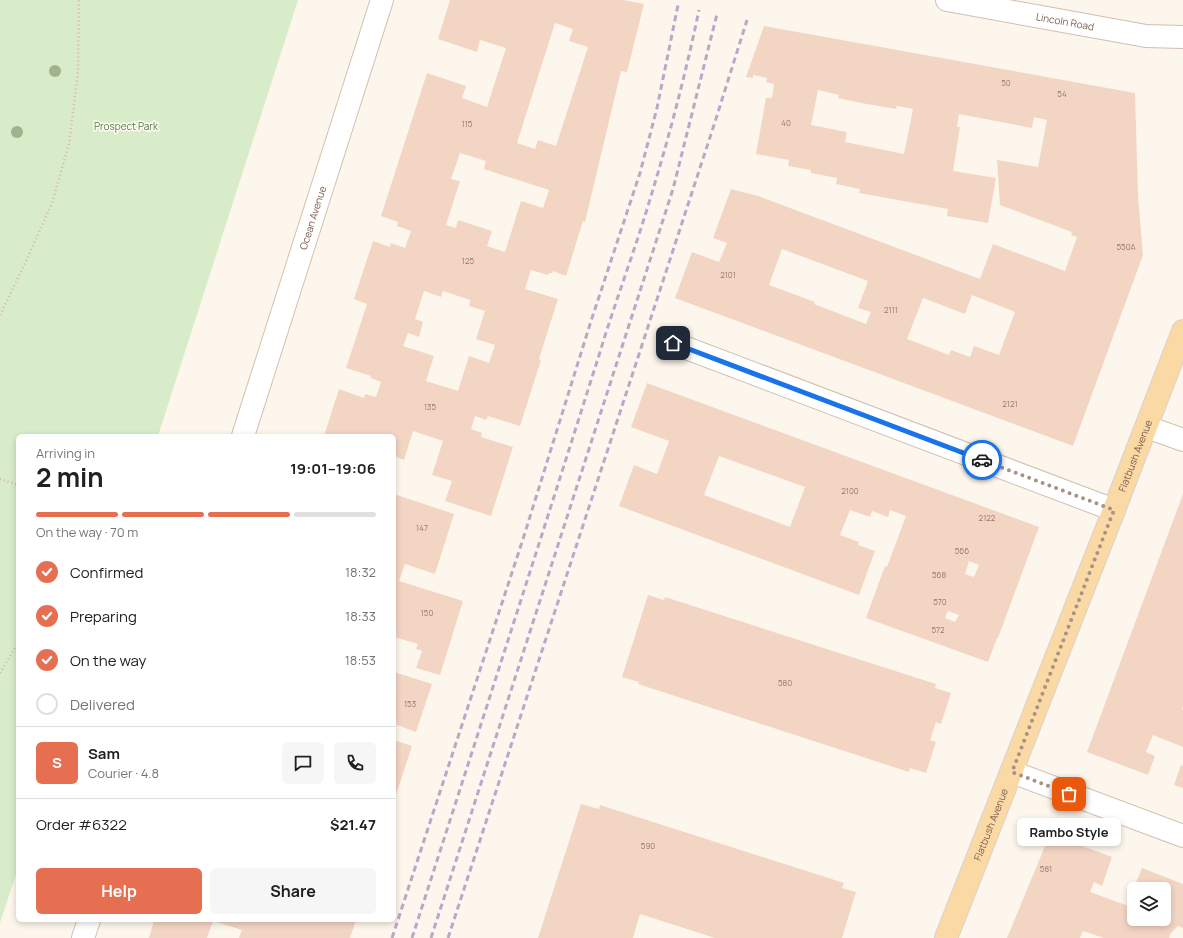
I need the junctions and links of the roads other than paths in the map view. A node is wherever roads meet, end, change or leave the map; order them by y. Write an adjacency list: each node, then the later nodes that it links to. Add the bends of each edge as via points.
1 (382, 0): 7 (street, Ocean Avenue)
2 (947, 0): 3 (street, Lincoln Road, via 1146,36)
3 (1183, 37)
4 (1183, 331): 6 (main road, Flatbush Avenue)
5 (673, 343): 9 (street)
6 (1147, 426): 8 (street); 9 (main road, Flatbush Avenue)
7 (244, 434)
8 (1183, 440)
9 (1114, 510): 10 (main road, Flatbush Avenue)
10 (1012, 772): 11 (street); 14 (main road, Flatbush Avenue)
11 (1183, 836)
12 (88, 922): 13 (street)
13 (83, 938)
14 (946, 938)

